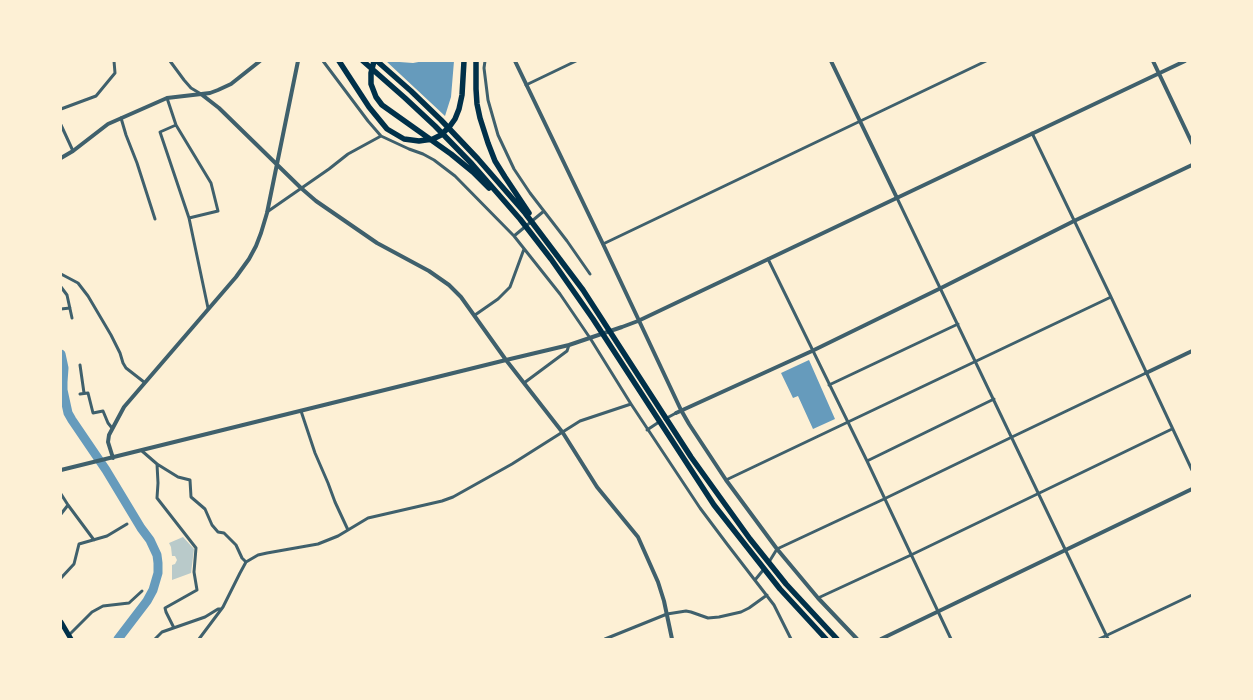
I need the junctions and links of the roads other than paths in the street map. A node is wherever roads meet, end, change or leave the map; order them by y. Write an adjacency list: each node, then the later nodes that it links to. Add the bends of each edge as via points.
1 (114, 61): 22 (street, via 115,73 96,96)
2 (170, 61): 20 (street, via 191,88)
3 (260, 61): 20 (street, via 231,84)
4 (298, 61): 32 (street)
5 (323, 61): 28 (street)
6 (339, 61): 9 (highway, via 369,108 387,129 404,139 419,142 441,134 455,119 462,95)
7 (363, 61): 44 (highway, via 472,164)
8 (375, 61): 44 (highway, via 371,79 382,105 472,172); 46 (highway, via 411,91 478,159)
9 (464, 61)
10 (476, 61): 46 (highway, via 477,104 492,152 505,177)
11 (485, 61): 36 (street, via 488,100 498,135 514,169)
12 (515, 61): 19 (street)
13 (576, 61): 19 (street)
14 (831, 61): 24 (street)
15 (986, 61): 24 (street)
16 (1152, 61): 18 (street)
17 (1185, 61): 18 (street)
18 (1158, 74): 27 (street); 29 (street)
19 (526, 85): 42 (street)
20 (201, 94): 21 (street); 32 (street, via 220,108)
21 (167, 98): 23 (street); 26 (street)
22 (61, 109)
23 (121, 118): 30 (street); 39 (street)
24 (860, 120): 35 (street); 42 (street)
25 (61, 125): 30 (street)
26 (176, 125): 38 (street, via 160,132); 38 (street, via 211,184 218,211)
27 (1032, 134): 35 (street); 40 (street)
28 (381, 136): 34 (street, via 348,154); 41 (street, via 434,160 455,176)
29 (1192, 143)
30 (73, 151): 31 (street)
31 (61, 158)
32 (277, 164): 34 (street); 37 (street)
33 (1192, 165): 40 (street)
34 (301, 188): 37 (street); 55 (street, via 364,235 449,285)
35 (897, 198): 45 (street); 50 (street)
36 (543, 212): 41 (street); 48 (street)
37 (267, 213): 53 (street, via 248,260)
38 (189, 218): 53 (street)
39 (155, 219)
40 (1074, 221): 50 (street); 51 (street)
41 (515, 235): 43 (street)
42 (603, 244): 57 (street)
43 (524, 249): 55 (street, via 510,287); 59 (street)
44 (551, 259): 119 (highway, via 714,505 780,589)
45 (768, 259): 57 (street); 61 (street)
46 (566, 266): 120 (highway, via 721,500 786,584)
47 (61, 274): 67 (street, via 78,283 112,335 126,368)
48 (590, 274)
49 (61, 287): 52 (street)
50 (941, 288): 58 (street); 61 (street)
51 (1111, 297): 64 (street); 66 (street)
52 (70, 308): 54 (street); 56 (street)
53 (208, 308): 67 (street)
54 (61, 309)
55 (474, 315): 63 (street)
56 (72, 318)
57 (638, 321): 59 (street); 72 (street)
58 (958, 324): 64 (street); 69 (street)
59 (590, 338): 60 (street); 71 (street)
60 (569, 345): 63 (street); 68 (street, via 566,351)
61 (812, 350): 69 (street); 72 (street)
62 (1192, 351): 66 (street)
63 (506, 360): 68 (street); 73 (street)
64 (975, 362): 70 (street); 75 (street)
65 (80, 365): 76 (street, via 82,394 88,393 93,413 103,411)
66 (1146, 374): 77 (street); 80 (street)
67 (144, 382): 76 (street, via 124,406)
68 (524, 383): 79 (street)
69 (829, 385): 75 (street)
70 (994, 399): 80 (street); 83 (street)
71 (631, 404): 78 (street); 79 (street, via 580,421)
72 (681, 410): 74 (street); 87 (street)
73 (301, 411): 81 (street); 95 (street, via 314,453)
74 (676, 412): 78 (street)
75 (847, 423): 83 (street); 87 (street)
76 (112, 428): 82 (street, via 108,442)
77 (1172, 428): 86 (street); 90 (street)
78 (647, 430): 102 (street, via 700,508)
79 (563, 433): 95 (street, via 453,497 368,518); 109 (street, via 597,487 638,537 658,582)
80 (1012, 437): 90 (street); 91 (street)
81 (142, 451): 82 (street); 84 (street)
82 (111, 458): 85 (street)
83 (866, 461): 91 (street)
84 (157, 464): 100 (street, via 178,477 190,480 191,498 205,509 218,532 236,545); 111 (street, via 157,498 196,548 194,572 197,590 165,608)
85 (61, 470)
86 (1192, 470)
87 (726, 480): 97 (street)
88 (1192, 489): 98 (street)
89 (61, 494): 92 (street)
90 (1038, 494): 98 (street); 99 (street)
91 (884, 499): 97 (street); 99 (street)
92 (68, 505): 93 (street); 96 (street)
93 (61, 514)
94 (127, 524): 96 (street)
95 (348, 530): 100 (street, via 318,544 258,555)
96 (94, 540): 101 (street, via 79,544 74,564)
97 (777, 549): 102 (street); 106 (street)
98 (1066, 550): 108 (street); 113 (street)
99 (911, 555): 106 (street); 108 (street)
100 (246, 562): 107 (street)
101 (61, 578)
102 (755, 580): 105 (street)
103 (142, 591): 112 (street, via 129,604 103,606 92,612)
104 (1192, 594): 113 (street)
105 (767, 595): 109 (street, via 741,612 719,618 708,618 690,611); 118 (street)
106 (818, 598): 121 (street)
107 (221, 610): 111 (street); 115 (street)
108 (938, 612): 122 (street); 123 (street)
109 (666, 614): 116 (street); 117 (street)
110 (61, 622): 112 (main road)
111 (174, 628): 114 (street, via 162,632)
112 (70, 637)
113 (1107, 637): 124 (street)
114 (155, 639)
115 (199, 639)
116 (605, 639)
117 (672, 639)
118 (791, 639)
119 (826, 639)
120 (837, 639)
121 (857, 639)
122 (882, 639)
123 (951, 639)
124 (1099, 639)

